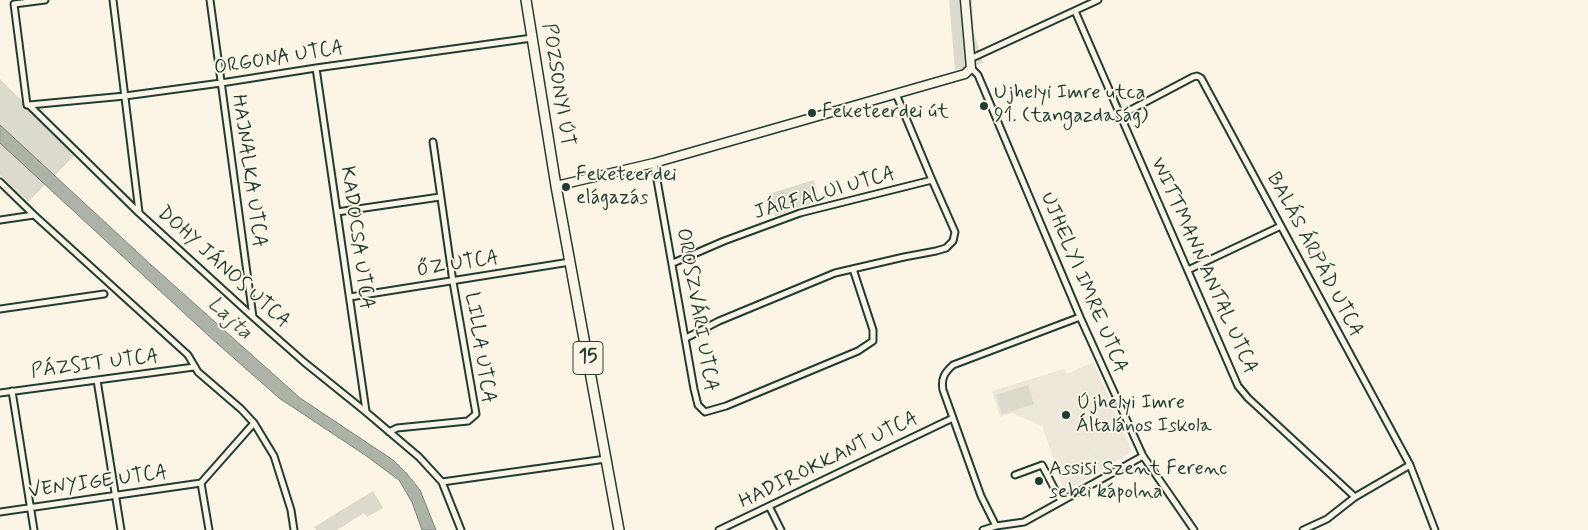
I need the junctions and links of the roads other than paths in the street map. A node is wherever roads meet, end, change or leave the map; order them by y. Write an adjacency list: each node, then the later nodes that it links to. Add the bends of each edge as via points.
1 (45, 0): 15 (street, via 14,4)
2 (113, 0): 14 (street)
3 (210, 0): 12 (street, HAJNALKA UTCA)
4 (526, 0): 8 (main road, POZSONYI ÚT / 15)
5 (965, 0): 9 (main road)
6 (1098, 0): 7 (street)
7 (1075, 11): 9 (street); 16 (street, WITTMANN ANTAL UTCA)
8 (532, 38): 10 (street, ORGONA UTCA); 21 (main road, POZSONYI ÚT / 15)
9 (970, 59): 11 (main road)
10 (316, 68): 12 (street, ORGONA UTCA); 23 (street, KADOCSA UTCA)
11 (971, 68): 13 (main road, via 965,74); 37 (street, UJHELYI IMRE UTCA, via 978,75)
12 (221, 83): 14 (street, ORGONA UTCA); 36 (street, HAJNALKA UTCA)
13 (896, 94): 18 (main road); 19 (street)
14 (124, 96): 15 (street, ORGONA UTCA); 24 (street)
15 (29, 104): 24 (street, DOHY JÁNOS UTCA)
16 (1121, 115): 27 (street, BALÁS ÁRPÁD UTCA, via 1193,77 1200,77); 31 (street, WITTMANN ANTAL UTCA)
17 (433, 142): 22 (street, LILLA UTCA)
18 (654, 162): 21 (main road); 29 (street, OROSZVÁRI UTCA)
19 (932, 180): 29 (street, JÁRFALUI UTCA, via 800,212); 30 (street, via 955,232 953,241 936,251)
20 (0, 182): 25 (street)
21 (556, 186): 28 (main road, POZSONYI ÚT / 15)
22 (440, 197): 23 (street); 32 (street, LILLA UTCA)
23 (337, 212): 34 (street, KADOCSA UTCA)
24 (140, 213): 36 (street, DOHY JÁNOS UTCA)
25 (34, 215): 26 (street); 39 (street, via 188,355)
26 (0, 220)
27 (1281, 226): 31 (street); 49 (street, BALÁS ÁRPÁD UTCA)
28 (570, 262): 32 (street, ŐZ UTCA); 48 (main road, POZSONYI ÚT / 15)
29 (673, 263): 38 (street, OROSZVÁRI UTCA)
30 (853, 269): 38 (street, via 790,291); 38 (street, OROSZVÁRI UTCA, via 873,330 873,341 858,351 744,399 706,412 698,405)
31 (1188, 270): 54 (street, WITTMANN ANTAL UTCA, via 1238,386)
32 (453, 282): 34 (street, ŐZ UTCA); 46 (street, LILLA UTCA, via 476,414 468,421 397,428)
33 (104, 294): 35 (street)
34 (350, 297): 43 (street, KADOCSA UTCA)
35 (0, 309)
36 (253, 317): 43 (street, DOHY JÁNOS UTCA)
37 (1080, 317): 44 (street, via 953,366 945,372 942,390); 47 (street, UJHELYI IMRE UTCA)
38 (686, 338)
39 (194, 367): 40 (street, PÁZSIT UTCA); 45 (street)
40 (97, 380): 41 (street, PÁZSIT UTCA); 53 (street)
41 (12, 391): 42 (street, PÁZSIT UTCA); 57 (street)
42 (0, 393)
43 (366, 412): 46 (street, DOHY JÁNOS UTCA)
44 (953, 418): 56 (street, HADIROKKANT UTCA); 59 (street, via 981,496)
45 (254, 423): 52 (street); 61 (street, via 274,456)
46 (389, 432): 51 (street, DOHY JÁNOS UTCA)
47 (1143, 456): 55 (street); 70 (street, UJHELYI IMRE UTCA)
48 (606, 459): 51 (street); 66 (main road, POZSONYI ÚT / 15)
49 (1410, 465): 54 (street); 72 (street, BALÁS ÁRPÁD UTCA)
50 (1015, 475): 55 (street, via 1042,465)
51 (442, 482): 65 (street, DOHY JÁNOS UTCA)
52 (201, 483): 53 (street, VENYIGE UTCA); 64 (street)
53 (115, 495): 57 (street, VENYIGE UTCA); 63 (street)
54 (1355, 497): 71 (street, via 1327,519)
55 (1061, 501): 60 (street)
56 (769, 506): 67 (street, HADIROKKANT UTCA); 68 (street)
57 (31, 508): 58 (street, VENYIGE UTCA); 62 (street)
58 (0, 512)
59 (996, 526): 60 (street); 69 (street)
60 (1011, 527)
61 (295, 529)
62 (34, 530)
63 (121, 530)
64 (209, 530)
65 (461, 530)
66 (619, 530)
67 (719, 530)
68 (781, 530)
69 (983, 530)
70 (1194, 530)
71 (1303, 530)
72 (1435, 530)

